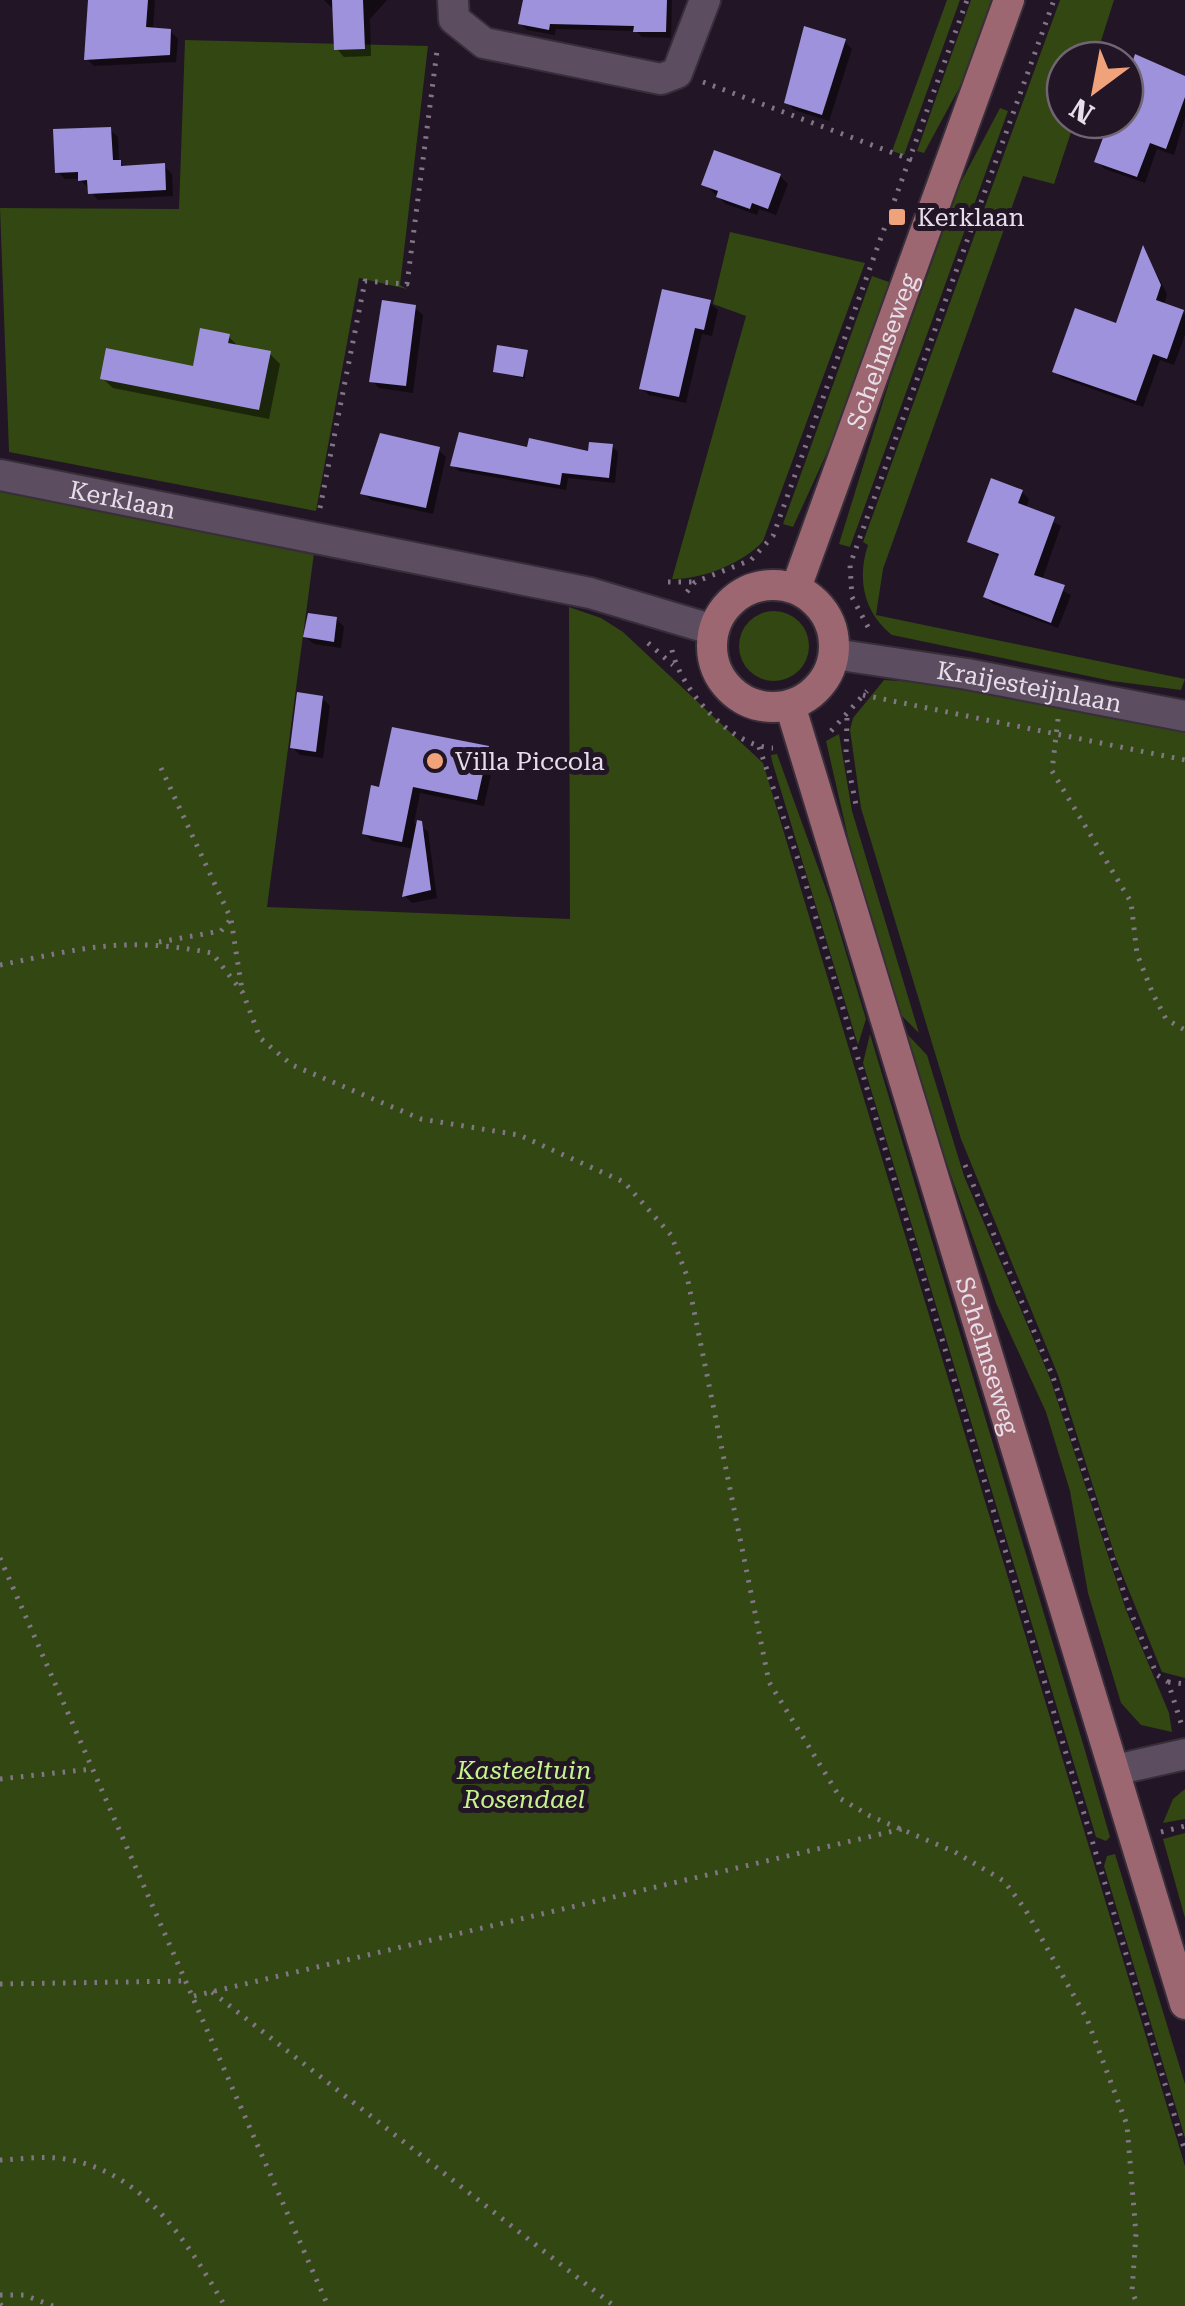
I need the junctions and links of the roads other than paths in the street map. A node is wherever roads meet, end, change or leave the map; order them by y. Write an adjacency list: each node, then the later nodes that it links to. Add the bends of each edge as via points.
1 (453, 0): 2 (street, via 454,18 484,43 661,79 676,73)
2 (705, 0)
3 (1009, 0): 5 (main road, Schelmseweg)
4 (0, 475): 6 (street, Kerklaan, via 590,592)
5 (796, 588): 6 (main road, via 752,588 732,600); 7 (main road, via 819,606)
6 (714, 630): 8 (main road, via 715,664 724,684 756,706)
7 (834, 654): 8 (main road, via 815,690); 9 (street, Kraijesteijnlaan)
8 (790, 705): 11 (main road, Schelmseweg)
9 (1185, 716)
10 (1185, 1754): 11 (street)
11 (1115, 1770): 12 (main road, Schelmseweg)
12 (1185, 2004)

